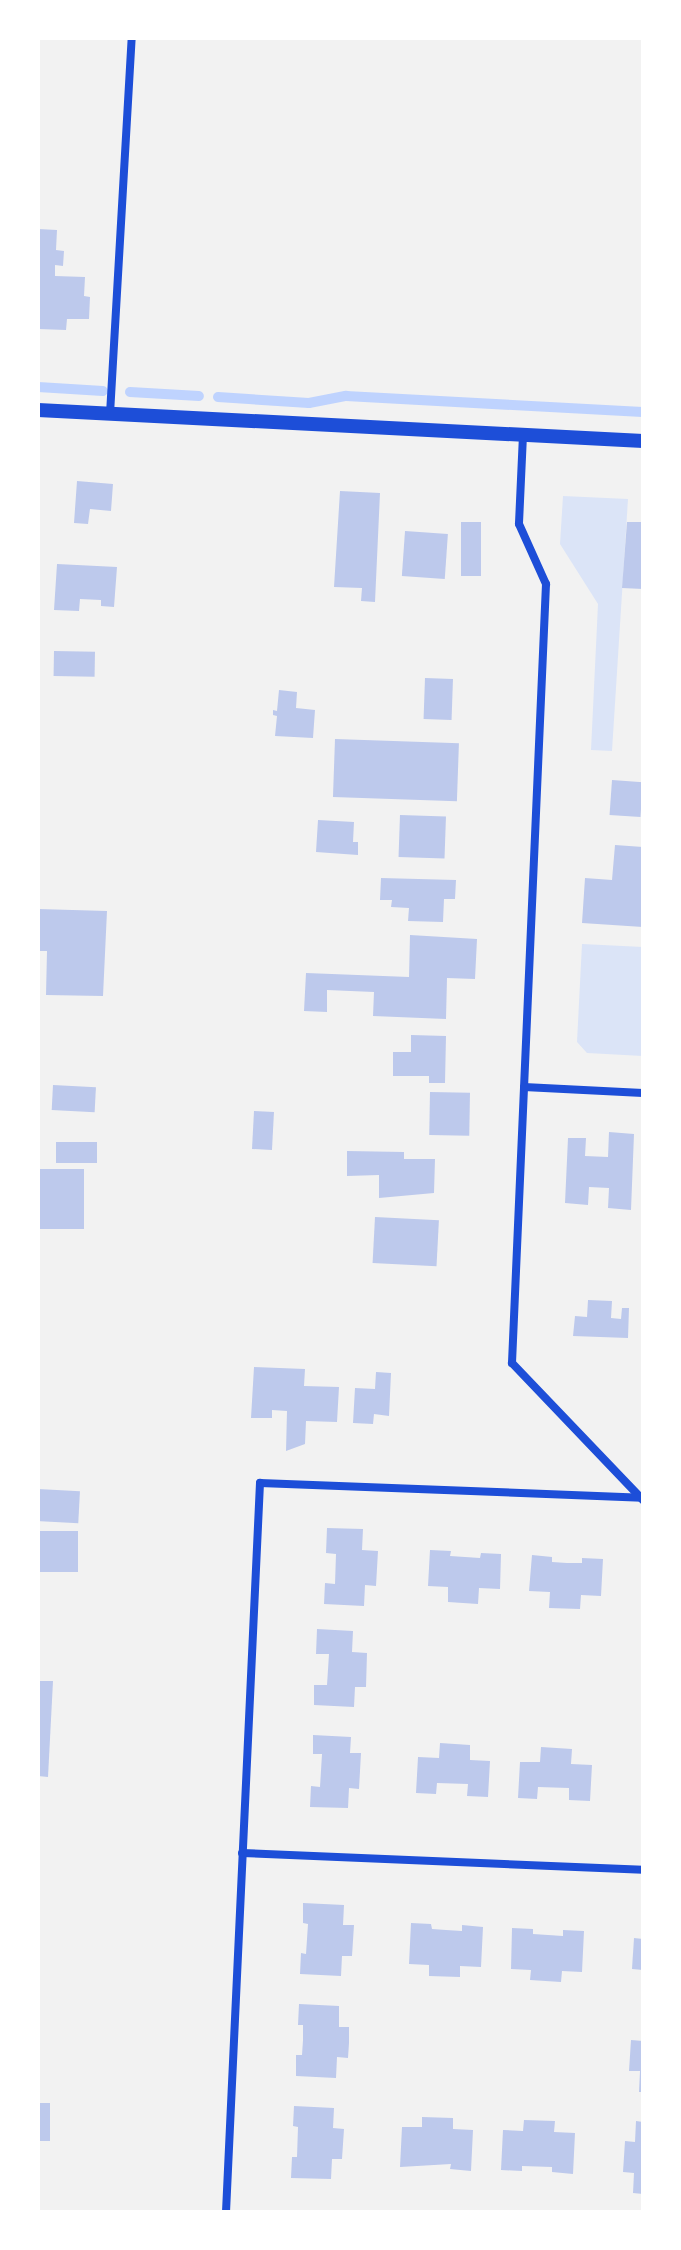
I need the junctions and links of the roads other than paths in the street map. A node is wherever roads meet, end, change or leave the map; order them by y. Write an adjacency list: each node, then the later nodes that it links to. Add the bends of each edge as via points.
1 (132, 38): 3 (street)
2 (38, 410): 3 (street)
3 (110, 414): 4 (street)
4 (523, 435): 5 (street); 6 (street, via 519,524 546,584)
5 (643, 441)
6 (524, 1087): 7 (street); 8 (street, via 512,1363)
7 (643, 1093)
8 (642, 1499): 9 (street, via 260,1483)
9 (242, 1853): 10 (street); 11 (street)
10 (643, 1870)
11 (226, 2212)

